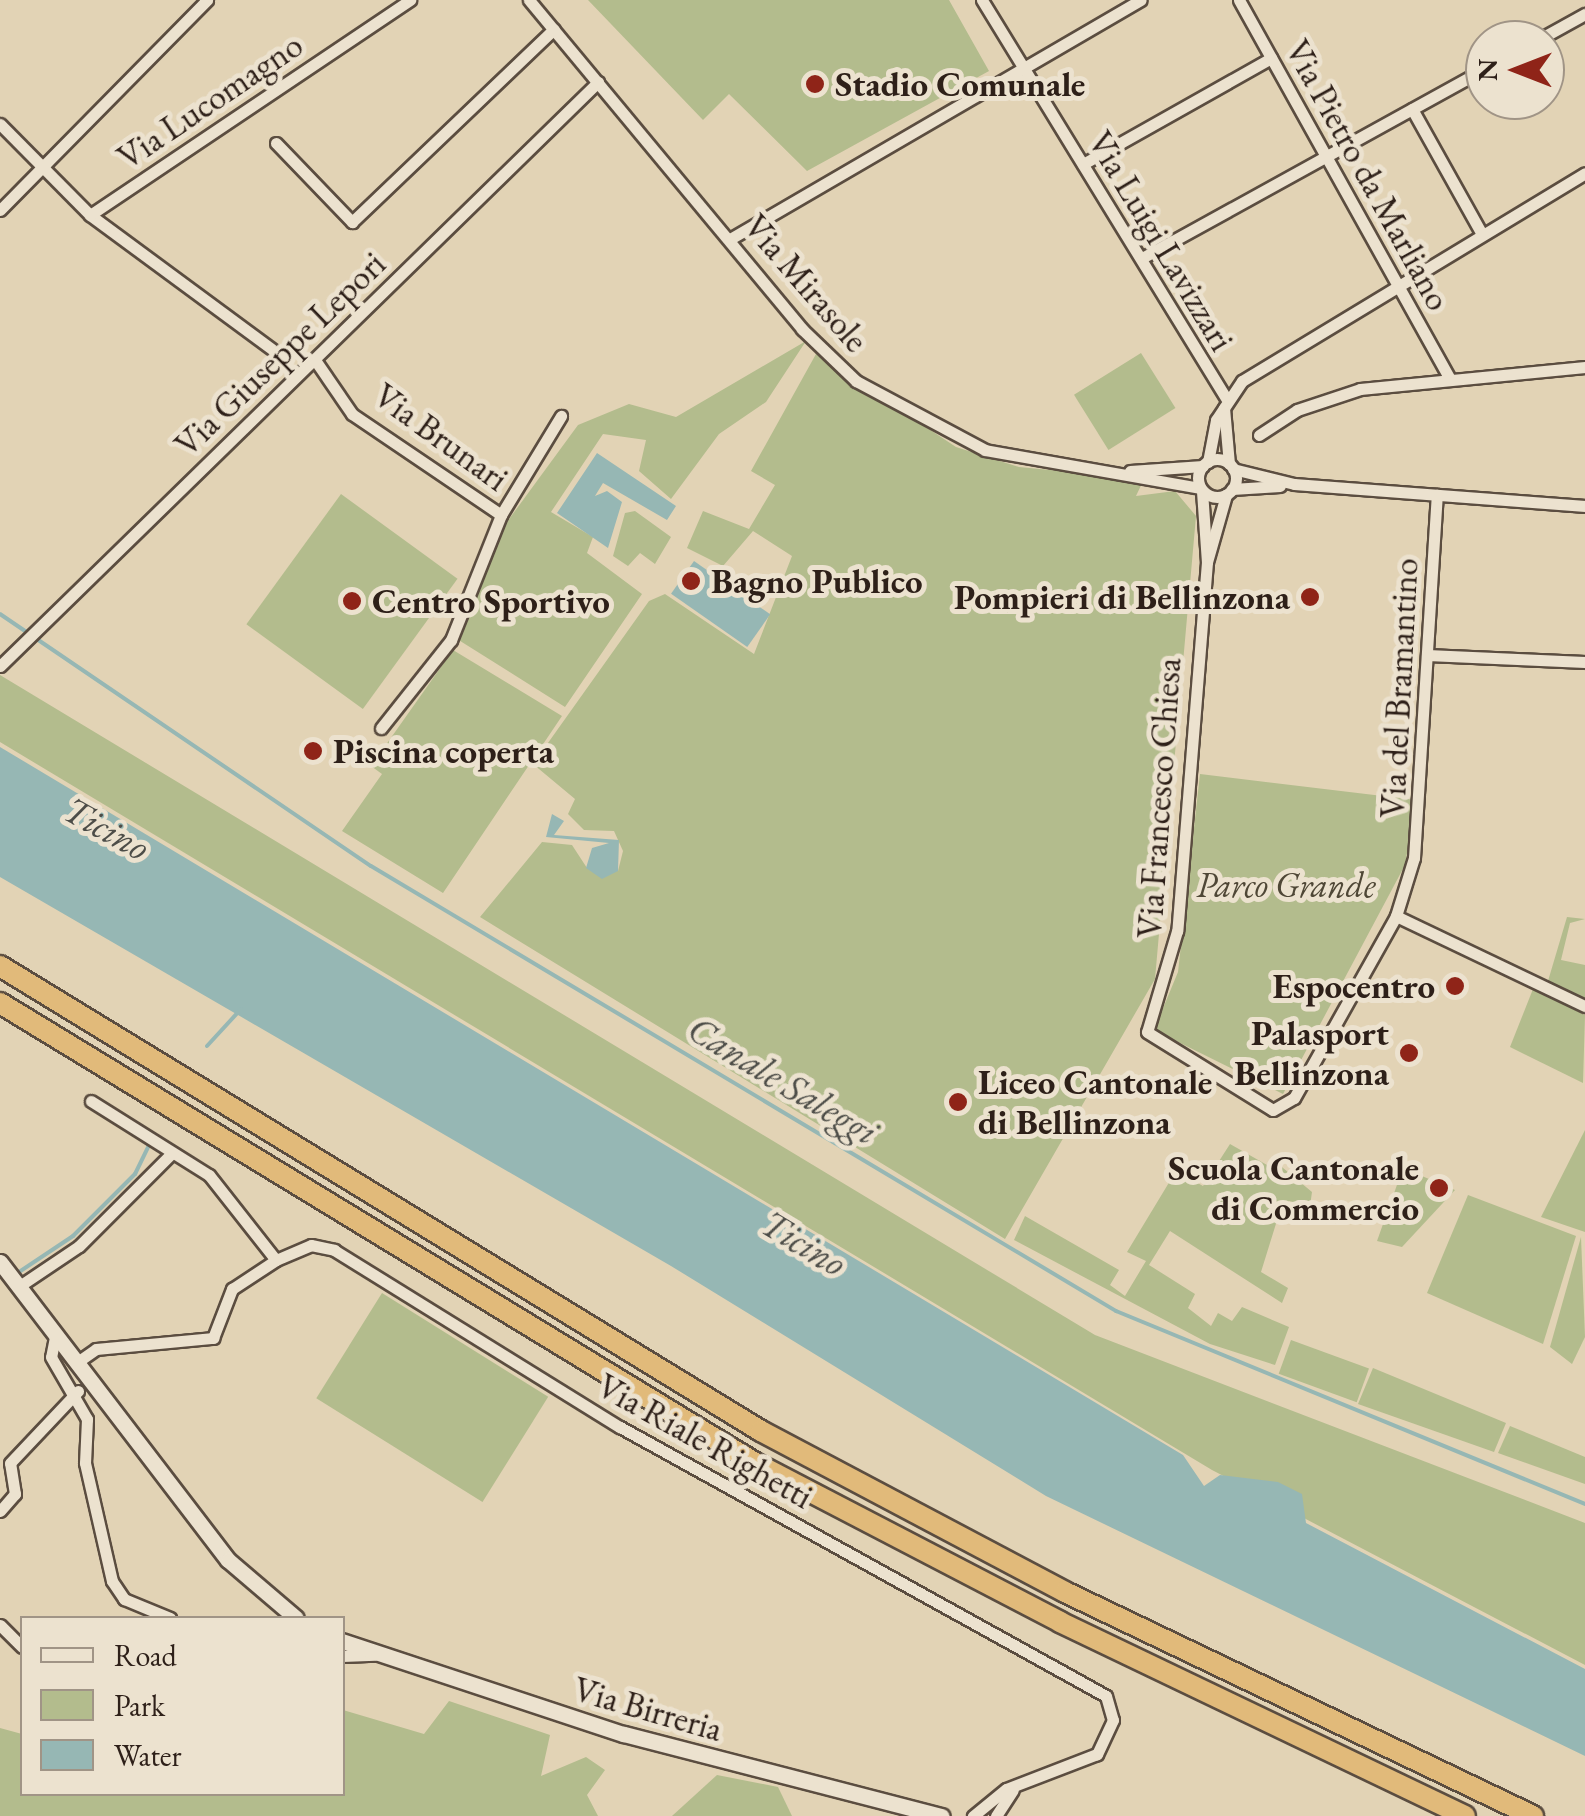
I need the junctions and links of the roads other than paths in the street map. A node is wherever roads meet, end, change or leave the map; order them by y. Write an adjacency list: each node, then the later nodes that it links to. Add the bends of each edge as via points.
1 (206, 0): 17 (street)
2 (410, 0): 20 (street, Via Lucomagno)
3 (529, 0): 7 (street, Via Mirasole)
4 (982, 0): 9 (street, Via Luigi Lavizzari)
5 (1141, 0): 9 (street)
6 (1239, 0): 8 (street, Via Pietro da Marliano)
7 (554, 29): 11 (street, Via Mirasole); 14 (street, via 352,222)
8 (1272, 58): 15 (street, Via Pietro da Marliano); 16 (street)
9 (1023, 66): 16 (street, Via Luigi Lavizzari); 22 (street)
10 (1465, 80): 12 (street)
11 (598, 82): 22 (street, Via Mirasole); 26 (street, Via Giuseppe Lepori)
12 (1412, 109): 15 (street); 21 (street)
13 (0, 124): 17 (street)
14 (276, 143)
15 (1326, 157): 23 (street); 24 (street, Via Pietro da Marliano)
16 (1083, 164): 23 (street, Via Luigi Lavizzari)
17 (38, 170): 19 (street); 20 (street)
18 (1585, 172): 21 (street)
19 (0, 210)
20 (90, 215): 25 (street)
21 (1482, 234): 24 (street)
22 (730, 239): 34 (street, Via Mirasole, via 802,329 900,411 1022,460)
23 (1142, 258): 29 (street, Via Luigi Lavizzari)
24 (1398, 286): 28 (street, Via Pietro da Marliano); 29 (street)
25 (272, 349)
26 (314, 360): 40 (street, Via Brunari, via 352,414); 44 (street, Via Giuseppe Lepori)
27 (1585, 367): 28 (street)
28 (1448, 377): 31 (street, via 1336,395)
29 (1225, 403): 32 (street, Via Luigi Lavizzari); 33 (street, Via Luigi Lavizzari)
30 (561, 416): 40 (street, Via Brunari)
31 (1259, 435)
32 (1205, 464): 33 (street, Via Mirasole); 34 (street, Via Mirasole); 36 (street, Via Luigi Lavizzari)
33 (1231, 467): 35 (street); 37 (street, Via Luigi Lavizzari)
34 (1126, 472): 36 (street, Via Mirasole)
35 (1294, 484): 37 (street); 38 (street)
36 (1201, 489): 37 (street, Via Mirasole); 41 (street, Via Francesco Chiesa)
37 (1229, 492): 41 (street, Via Francesco Chiesa)
38 (1437, 495): 39 (street); 42 (street, Via del Bramantino)
39 (1585, 506)
40 (500, 515): 45 (street, via 451,640)
41 (1206, 562): 50 (street, Via Francesco Chiesa, via 1174,958)
42 (1427, 655): 43 (street); 46 (street, Via del Bramantino, via 1419,841)
43 (1585, 662)
44 (0, 666)
45 (381, 728)
46 (1396, 916): 49 (street); 50 (street, Via del Bramantino, via 1283,1109)
47 (0, 966): 72 (highway, via 779,1440 1081,1600)
48 (0, 1004): 71 (highway, via 755,1462 1060,1622)
49 (1585, 1006)
50 (1147, 1032)
51 (91, 1101): 52 (street)
52 (172, 1153): 53 (street, via 209,1175); 55 (street, via 79,1246)
53 (276, 1260): 57 (street, via 232,1289 214,1338 96,1349); 67 (street, Via Riale Righetti, via 310,1245 334,1250 620,1426 1091,1683 1113,1711 1104,1745)
54 (0, 1262): 55 (street)
55 (16, 1285): 56 (street)
56 (55, 1337): 57 (street); 58 (street, via 51,1356)
57 (76, 1362): 61 (street, via 244,1580)
58 (78, 1390): 59 (street, via 10,1463 15,1494); 60 (street, via 112,1580 124,1600)
59 (0, 1512)
60 (165, 1616)
61 (293, 1616)
62 (0, 1625): 64 (street)
63 (345, 1642): 65 (street, Via Birreria)
64 (20, 1645)
65 (374, 1655): 66 (street); 68 (street, Via Birreria, via 658,1744)
66 (345, 1656)
67 (1014, 1790): 69 (street, Via Riale Righetti); 70 (street, Via Riale Righetti)
68 (942, 1816)
69 (973, 1816)
70 (996, 1816)
71 (1465, 1816)
72 (1533, 1816)

